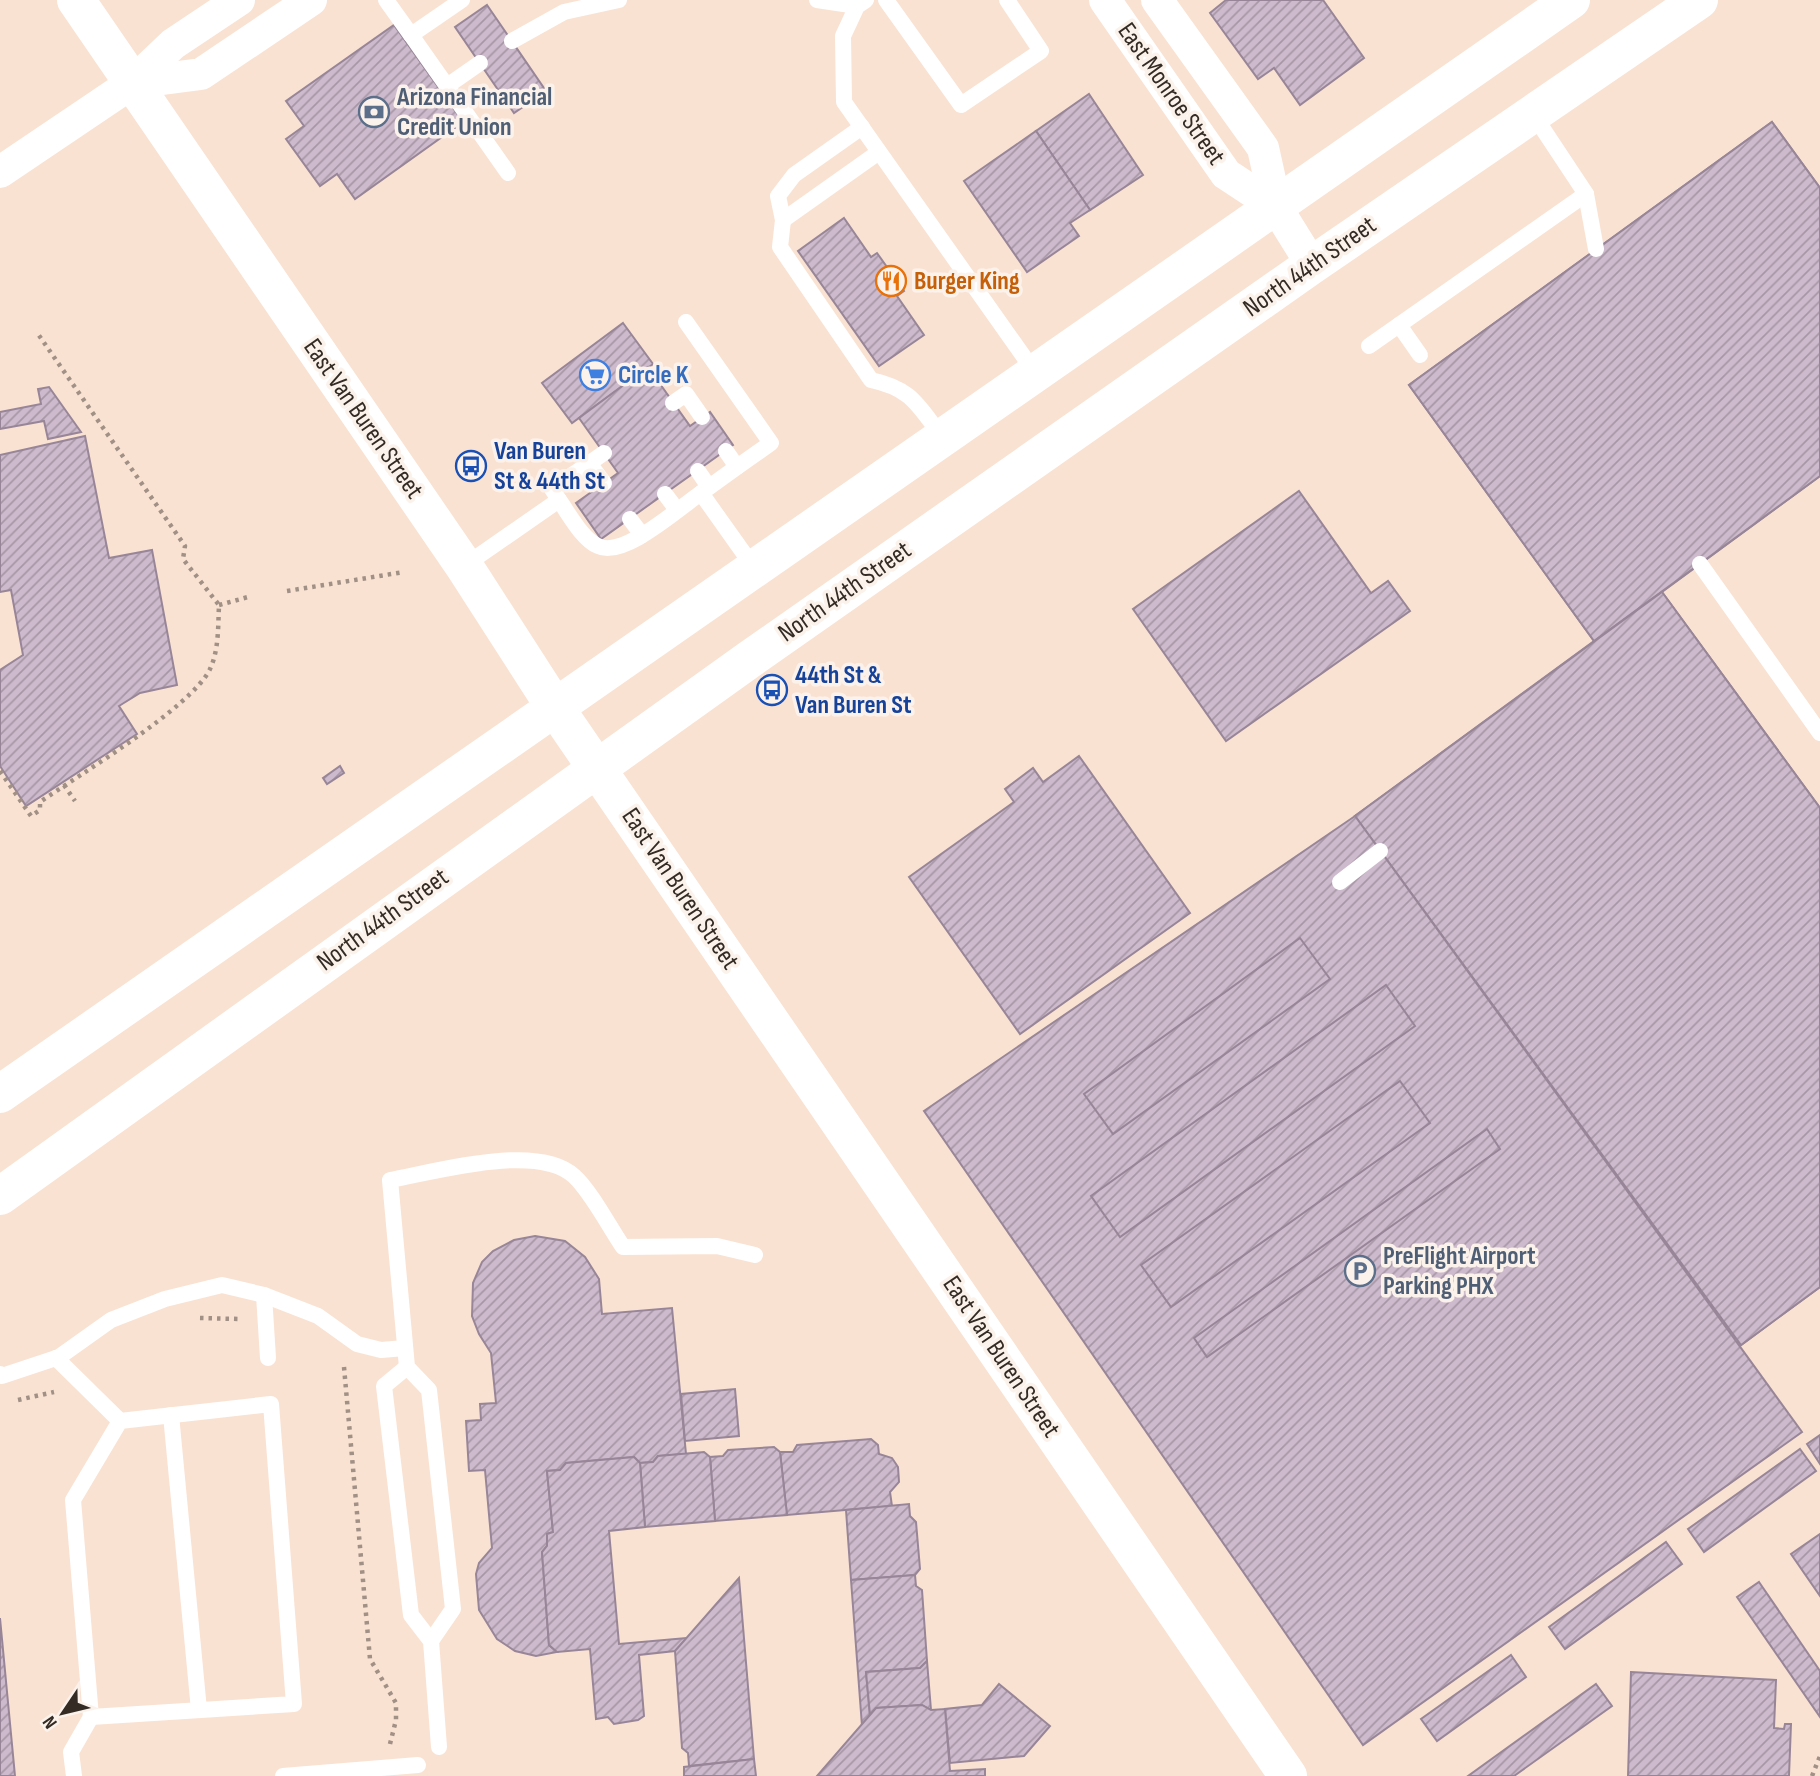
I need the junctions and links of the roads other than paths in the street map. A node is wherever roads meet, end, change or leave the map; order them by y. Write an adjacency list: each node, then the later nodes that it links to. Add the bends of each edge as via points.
1 (76, 0): 18 (main road, East Van Buren Street)
2 (239, 0): 18 (street, via 173,44)
3 (311, 0): 18 (street, via 201,74)
4 (386, 0): 15 (lane)
5 (463, 0): 15 (lane)
6 (619, 0): 16 (lane, via 564,12)
7 (817, 0): 14 (lane)
8 (886, 0): 9 (lane, via 961,105 1041,51)
9 (1007, 0)
10 (1105, 0): 26 (street, East Monroe Street, via 1226,174)
11 (1157, 0): 26 (street, East Monroe Street, via 1263,148)
12 (1571, 0): 26 (main road)
13 (1699, 0): 20 (main road, North 44th Street)
14 (862, 3): 21 (lane, via 843,36 844,102)
15 (411, 35): 19 (lane)
16 (512, 41)
17 (480, 63): 19 (lane)
18 (132, 83): 23 (street); 51 (main road, East Van Buren Street)
19 (447, 86): 24 (lane)
20 (1533, 114): 25 (lane); 29 (main road, North 44th Street)
21 (862, 127): 22 (lane); 27 (lane, via 794,175 778,196)
22 (879, 152): 27 (lane); 34 (lane)
23 (0, 172)
24 (508, 173)
25 (1586, 194): 28 (lane); 31 (lane)
26 (1276, 207): 29 (street, East Monroe Street); 34 (main road)
27 (783, 220): 37 (lane, via 780,247 871,380 897,386 912,398)
28 (1596, 249)
29 (1312, 265): 55 (main road, North 44th Street)
30 (686, 322): 41 (lane, via 771,443)
31 (1399, 325): 32 (lane); 33 (lane)
32 (1370, 346)
33 (1420, 355)
34 (1037, 374): 37 (main road)
35 (673, 403): 36 (lane, via 686,394)
36 (702, 417)
37 (943, 438): 52 (main road)
38 (726, 451): 41 (lane)
39 (604, 453): 40 (lane)
40 (589, 463): 43 (lane); 46 (lane, via 552,489)
41 (737, 467): 44 (lane)
42 (698, 471): 44 (lane)
43 (604, 483)
44 (705, 491): 47 (lane); 52 (lane)
45 (665, 494): 47 (lane)
46 (559, 500): 49 (lane, via 596,546 628,545); 51 (lane)
47 (677, 510): 49 (lane)
48 (629, 519): 49 (lane)
49 (642, 536)
50 (1700, 564): 54 (lane)
51 (464, 566): 53 (main road, East Van Buren Street)
52 (756, 570): 53 (main road)
53 (556, 709): 55 (main road, East Van Buren Street); 58 (main road)
54 (1820, 733)
55 (597, 768): 59 (main road, North 44th Street); 76 (main road, East Van Buren Street)
56 (1380, 851): 57 (lane)
57 (1340, 882)
58 (0, 1094)
59 (0, 1196)
60 (755, 1255): 62 (lane, via 717,1246 623,1247 573,1175 544,1162 514,1158 390,1180)
61 (264, 1295): 62 (lane, via 318,1316 356,1343 381,1350); 63 (lane, via 222,1285 165,1299 111,1320); 64 (lane)
62 (405, 1349): 65 (lane)
63 (56, 1358): 66 (lane); 68 (lane)
64 (268, 1359)
65 (407, 1367): 69 (lane, via 429,1390 453,1609); 69 (lane, via 384,1386 411,1615)
66 (0, 1374)
67 (172, 1415): 68 (lane); 70 (lane); 70 (lane, via 271,1404 294,1704)
68 (120, 1421): 71 (lane, via 73,1500)
69 (431, 1641): 72 (lane)
70 (200, 1710): 71 (lane)
71 (91, 1717): 74 (lane, via 71,1752)
72 (439, 1747)
73 (418, 1765): 75 (lane)
74 (74, 1776)
75 (283, 1776)
76 (1288, 1776)

